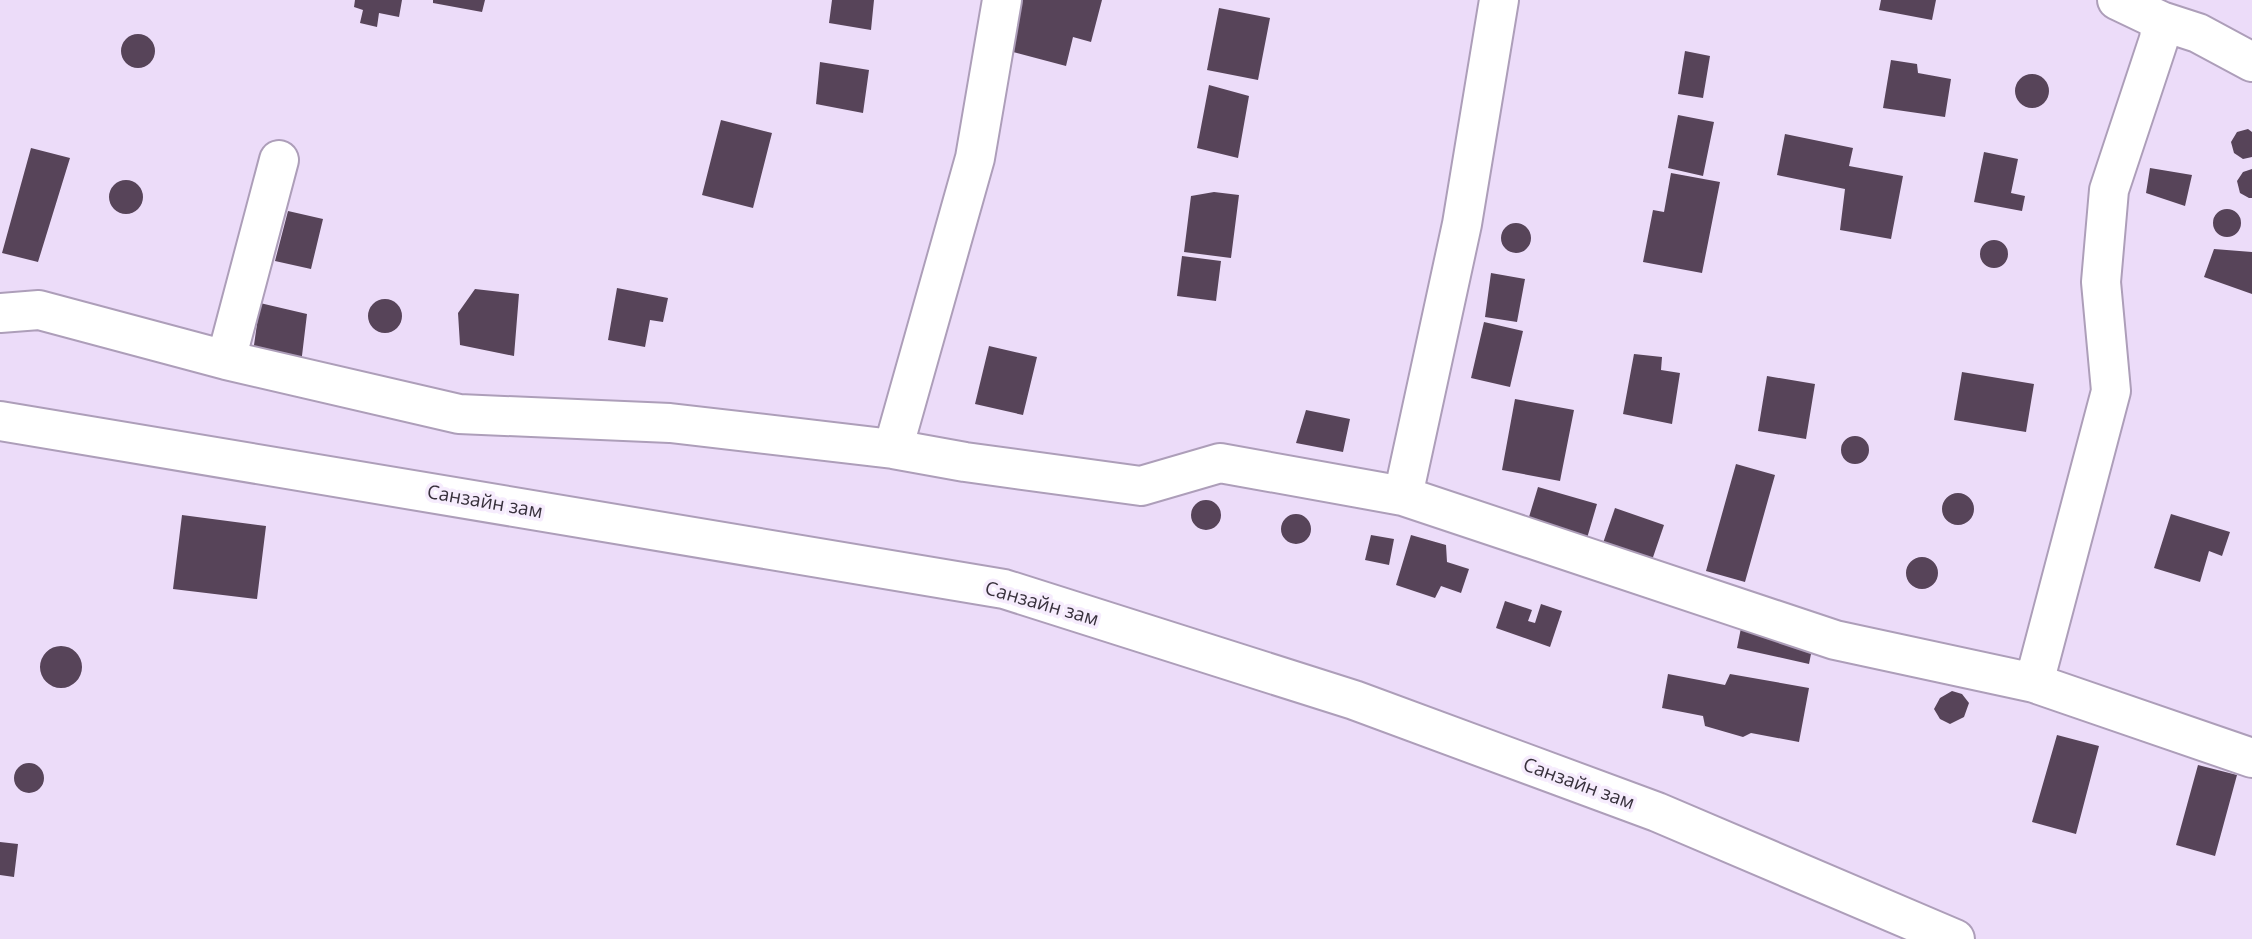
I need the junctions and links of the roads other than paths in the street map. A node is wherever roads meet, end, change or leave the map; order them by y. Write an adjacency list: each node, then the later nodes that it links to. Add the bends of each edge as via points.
1 (1002, 0): 10 (street, via 975,158)
2 (1499, 0): 11 (street, via 1462,224)
3 (2117, 0): 4 (street)
4 (2161, 21): 5 (street, via 2198,33); 12 (street, via 2109,190 2101,282 2111,391)
5 (2252, 62)
6 (279, 160): 8 (street)
7 (0, 313): 8 (street, via 39,310)
8 (226, 360): 10 (street, via 458,414 670,423)
9 (0, 421): 14 (street, Санзайн зам, via 1004,589 1354,699 1657,812)
10 (893, 449): 11 (street, via 1141,486 1220,463)
11 (1403, 496): 12 (street, via 1835,640)
12 (2034, 683): 13 (street)
13 (2252, 758)
14 (1955, 939)

